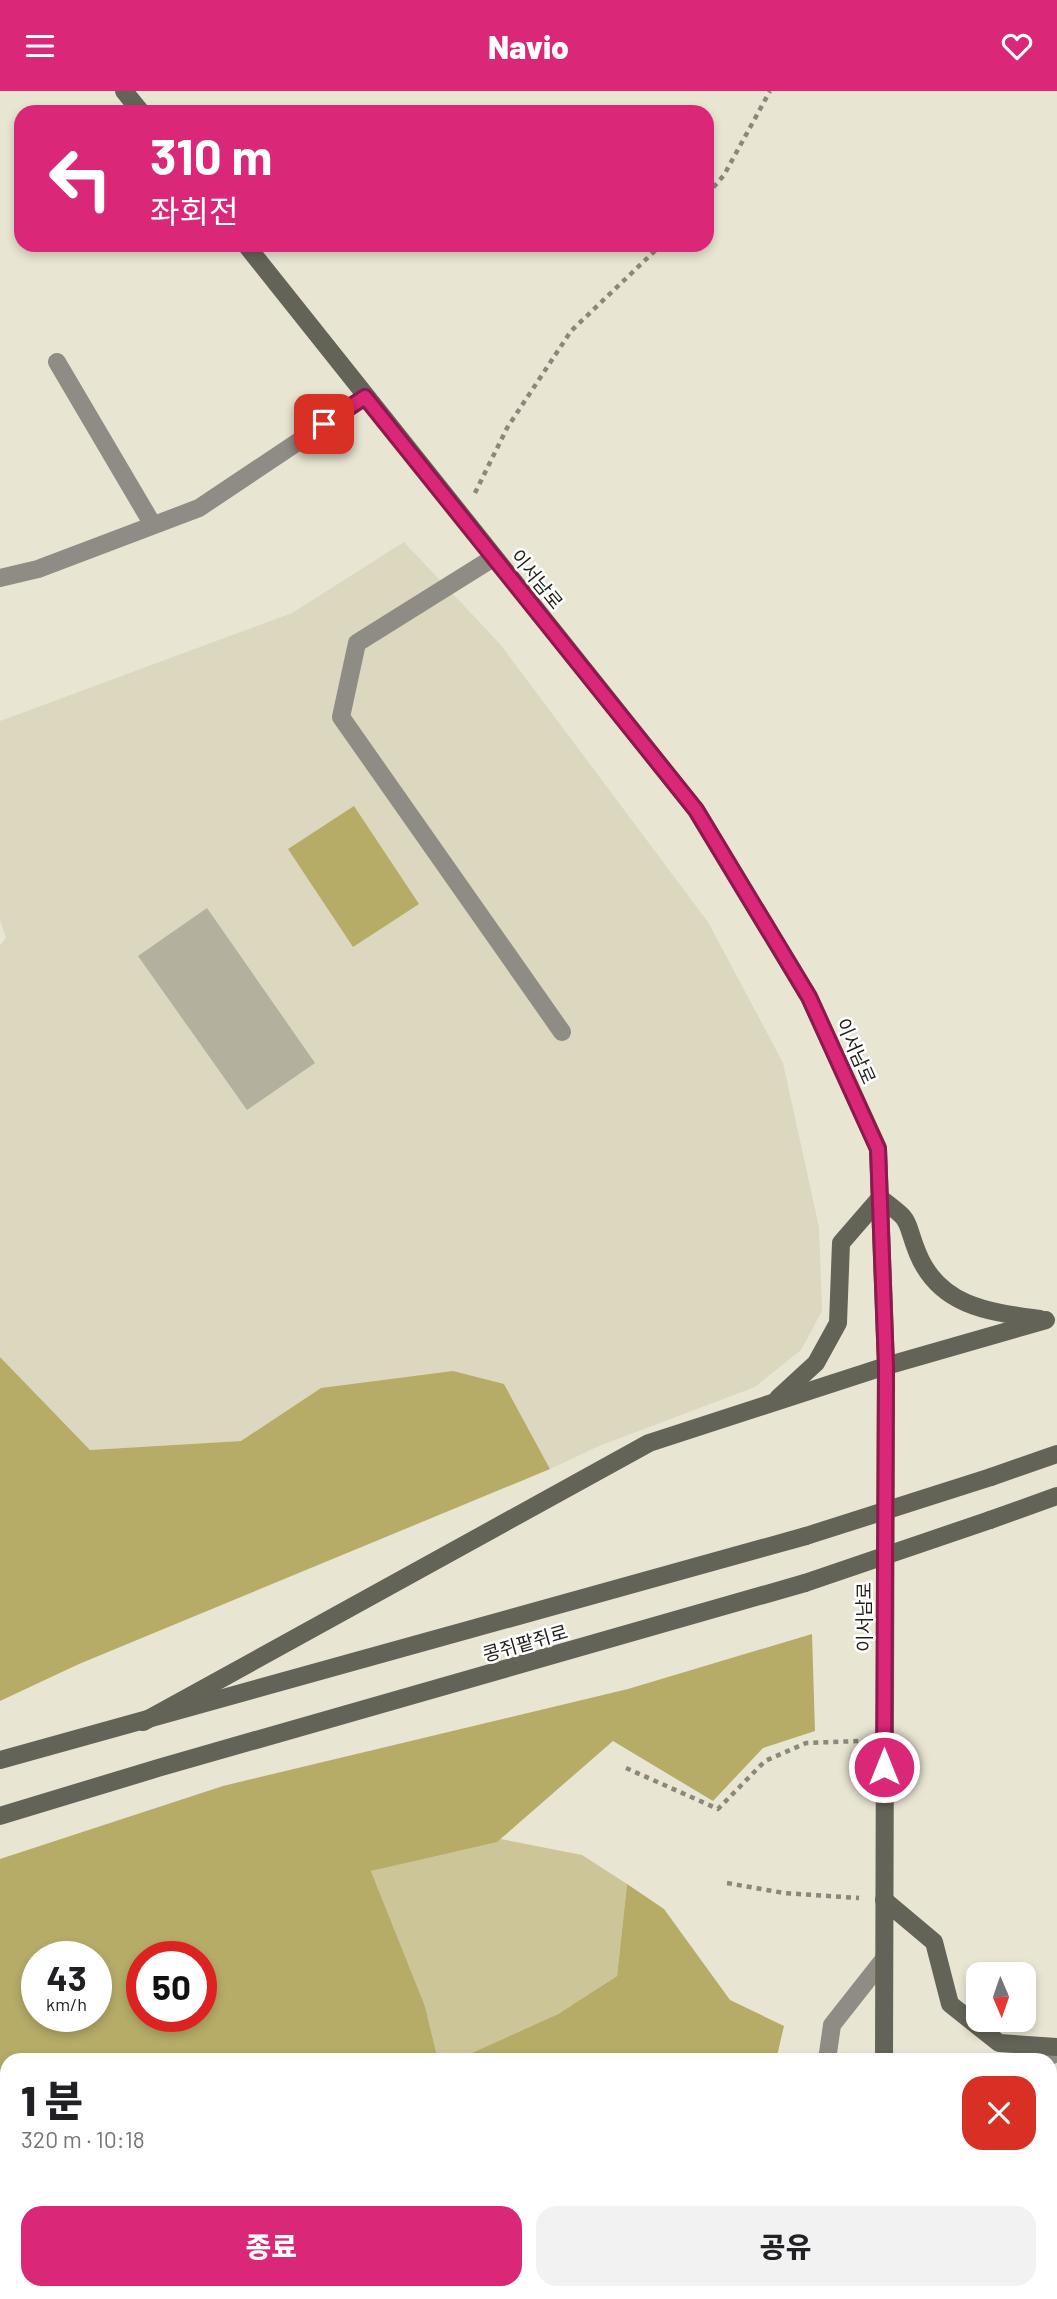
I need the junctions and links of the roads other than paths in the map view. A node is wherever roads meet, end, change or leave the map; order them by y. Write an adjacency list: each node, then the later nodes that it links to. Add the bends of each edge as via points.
1 (124, 91): 2 (main road)
2 (135, 105)
3 (251, 252): 5 (main road, 이서남로)
4 (58, 362): 6 (street)
5 (365, 397): 6 (street, via 199,508); 7 (main road, 이서남로)
6 (153, 525): 8 (street, via 38,569)
7 (494, 558): 9 (street, via 357,643 341,717); 10 (main road, 이서남로, via 696,810 795,973 878,1149)
8 (0, 578)
9 (562, 1033)
10 (880, 1198): 11 (main road, via 908,1219 918,1255 947,1295 991,1312); 12 (main road, 이서남로); 13 (main road, via 841,1244 838,1323 816,1363)
11 (1051, 1319): 12 (main road)
12 (886, 1366): 13 (main road); 19 (main road, 이서남로)
13 (773, 1403): 16 (main road, via 649,1443)
14 (1057, 1454): 16 (main road, 콩쥐팥쥐로, bridge, via 806,1536)
15 (1057, 1496): 18 (main road, 콩쥐팥쥐로, bridge, via 805,1583)
16 (143, 1722): 17 (main road, 콩쥐팥쥐로)
17 (0, 1760)
18 (0, 1816)
19 (884, 1900): 20 (main road, 이서남로); 21 (main road, via 934,1942 950,2004 999,2043)
20 (884, 1959): 22 (street, via 832,2025); 23 (main road, 이서남로)
21 (1057, 2047)
22 (828, 2053)
23 (884, 2053)

